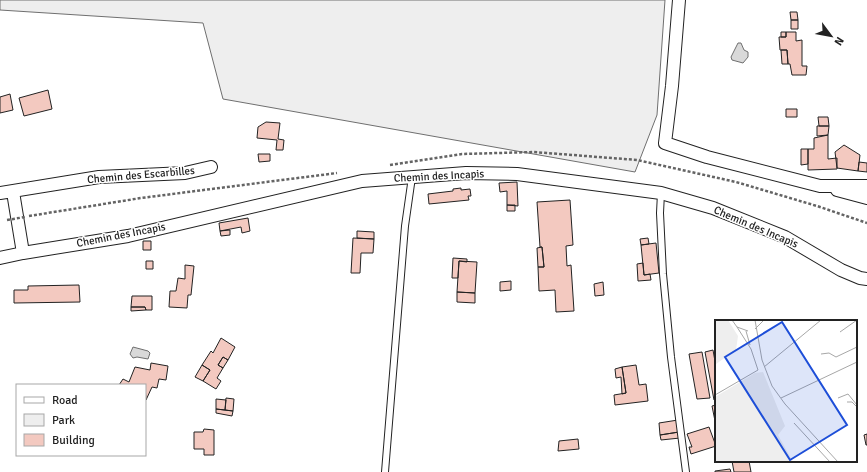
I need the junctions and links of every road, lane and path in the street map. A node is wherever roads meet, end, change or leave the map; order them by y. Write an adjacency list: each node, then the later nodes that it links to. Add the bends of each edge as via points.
1 (679, 0): 4 (street, via 672,86 664,143 707,157)
2 (211, 167): 6 (street, Chemin des Escarbilles, via 185,173 99,177)
3 (412, 177): 8 (street, Chemin des Incapis, via 466,173 517,174); 12 (street, Chemin des Incapis, via 362,181 128,236); 15 (lane, via 405,226)
4 (820, 186): 5 (street); 9 (street)
5 (867, 186)
6 (12, 192): 7 (street, Chemin des Escarbilles); 12 (street)
7 (0, 193)
8 (661, 193): 14 (street, Chemin des Incapis, via 713,208 785,237 841,270); 16 (lane, via 660,213 671,358)
9 (867, 198)
10 (25, 216): 11 (path, bridge)
11 (7, 220)
12 (23, 253): 13 (street, Chemin des Incapis)
13 (0, 258)
14 (867, 279)
15 (385, 472)
16 (686, 472)

